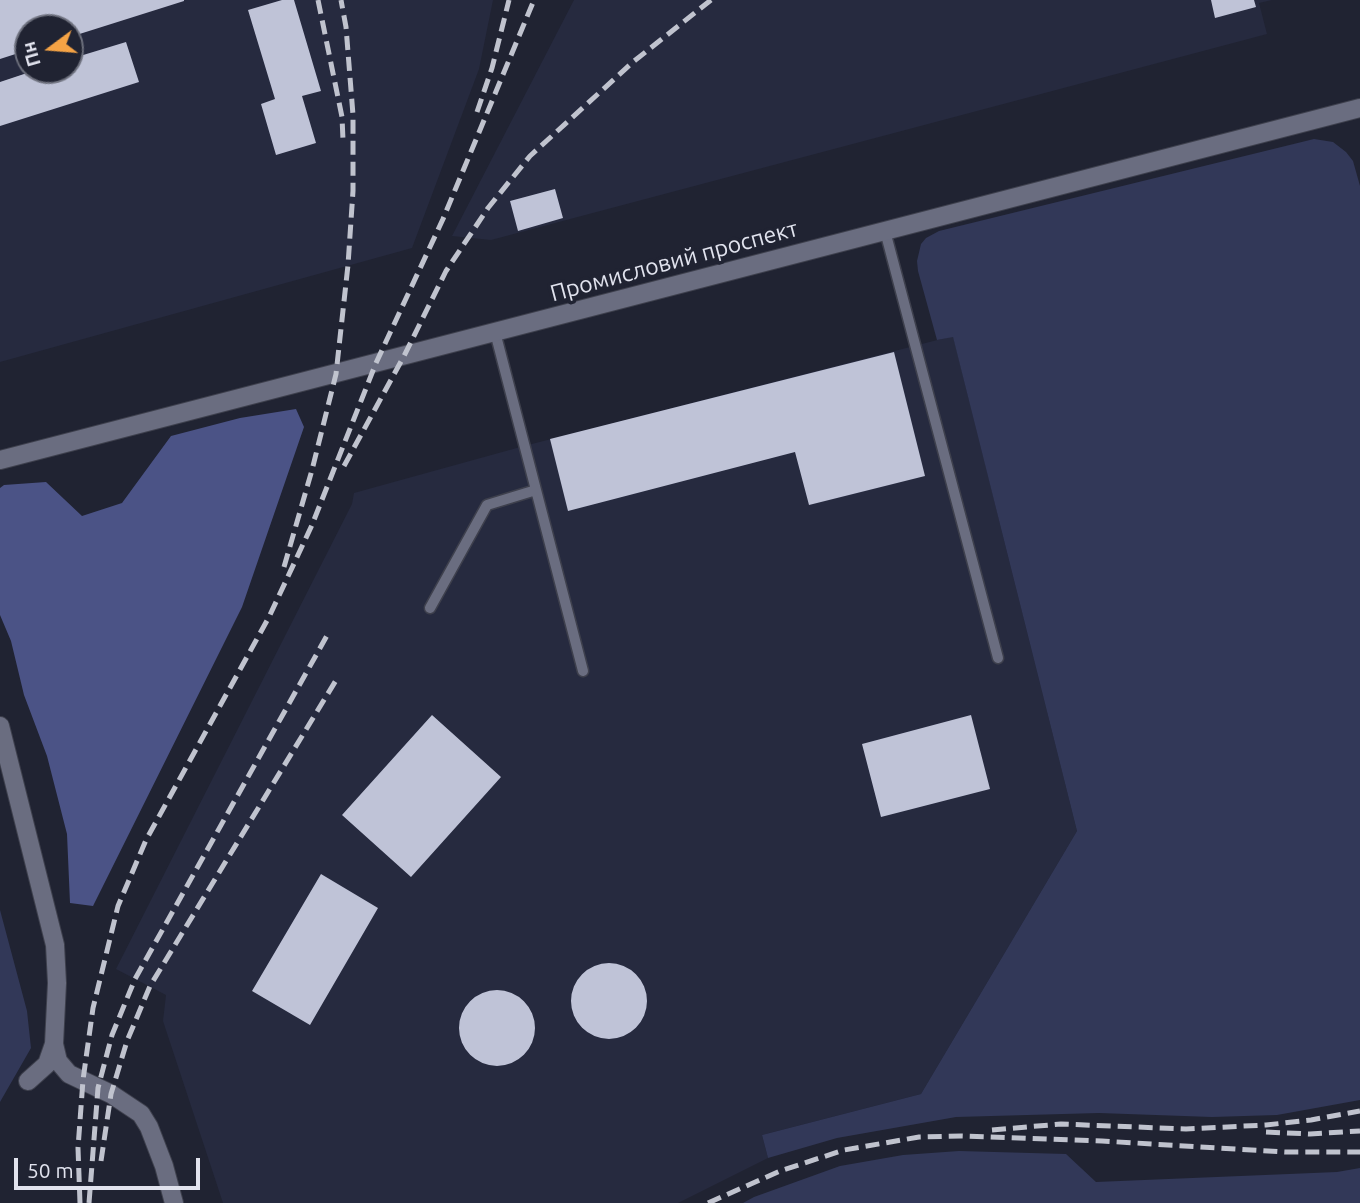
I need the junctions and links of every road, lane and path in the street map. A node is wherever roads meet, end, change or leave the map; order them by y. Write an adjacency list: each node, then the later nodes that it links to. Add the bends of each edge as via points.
1 (1360, 108): 2 (street, Промисловий проспект)
2 (885, 231): 3 (street, Промисловий проспект); 7 (lane)
3 (495, 332): 4 (street, Промисловий проспект); 5 (lane)
4 (0, 460)
5 (536, 490): 6 (lane, via 487,505); 8 (lane)
6 (430, 608)
7 (998, 658)
8 (583, 671)
9 (0, 726): 10 (street, via 55,945)
10 (54, 1044): 11 (street, via 47,1064); 12 (street, via 58,1061 69,1074 141,1114)
11 (29, 1081)
12 (174, 1203)

